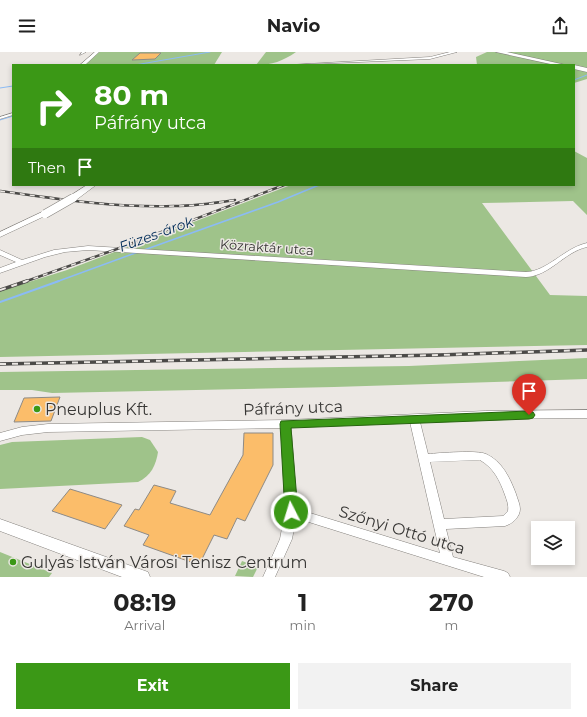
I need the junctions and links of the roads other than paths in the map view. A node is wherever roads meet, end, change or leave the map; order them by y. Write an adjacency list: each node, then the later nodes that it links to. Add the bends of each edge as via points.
1 (98, 52): 4 (street)
2 (455, 52): 5 (street, via 430,58)
3 (499, 52): 6 (main road)
4 (83, 64)
5 (310, 64)
6 (557, 64)
7 (575, 67): 8 (main road)
8 (587, 70)
9 (12, 114): 10 (street)
10 (0, 118)
11 (91, 186): 12 (street, bridge, via 45,214)
12 (0, 235)
13 (587, 245): 15 (street, Közraktár utca, via 579,246 535,273 505,274 141,250 73,248)
14 (0, 252): 15 (street)
15 (21, 262): 16 (street, Közraktár utca)
16 (0, 272)
17 (587, 414): 18 (street, Páfrány utca)
18 (414, 418): 19 (street, Páfrány utca); 21 (street)
19 (286, 424): 20 (street, Páfrány utca, via 48,428); 22 (street)
20 (0, 437)
21 (423, 458): 23 (street); 23 (street, via 487,458 500,470 514,505 513,515 505,521)
22 (291, 512): 25 (street, Szőnyi Ottó utca); 27 (street, via 286,539)
23 (439, 524): 25 (street)
24 (0, 525): 26 (street)
25 (448, 561): 28 (street, Szőnyi Ottó utca)
26 (142, 577)
27 (269, 577)
28 (504, 577)

